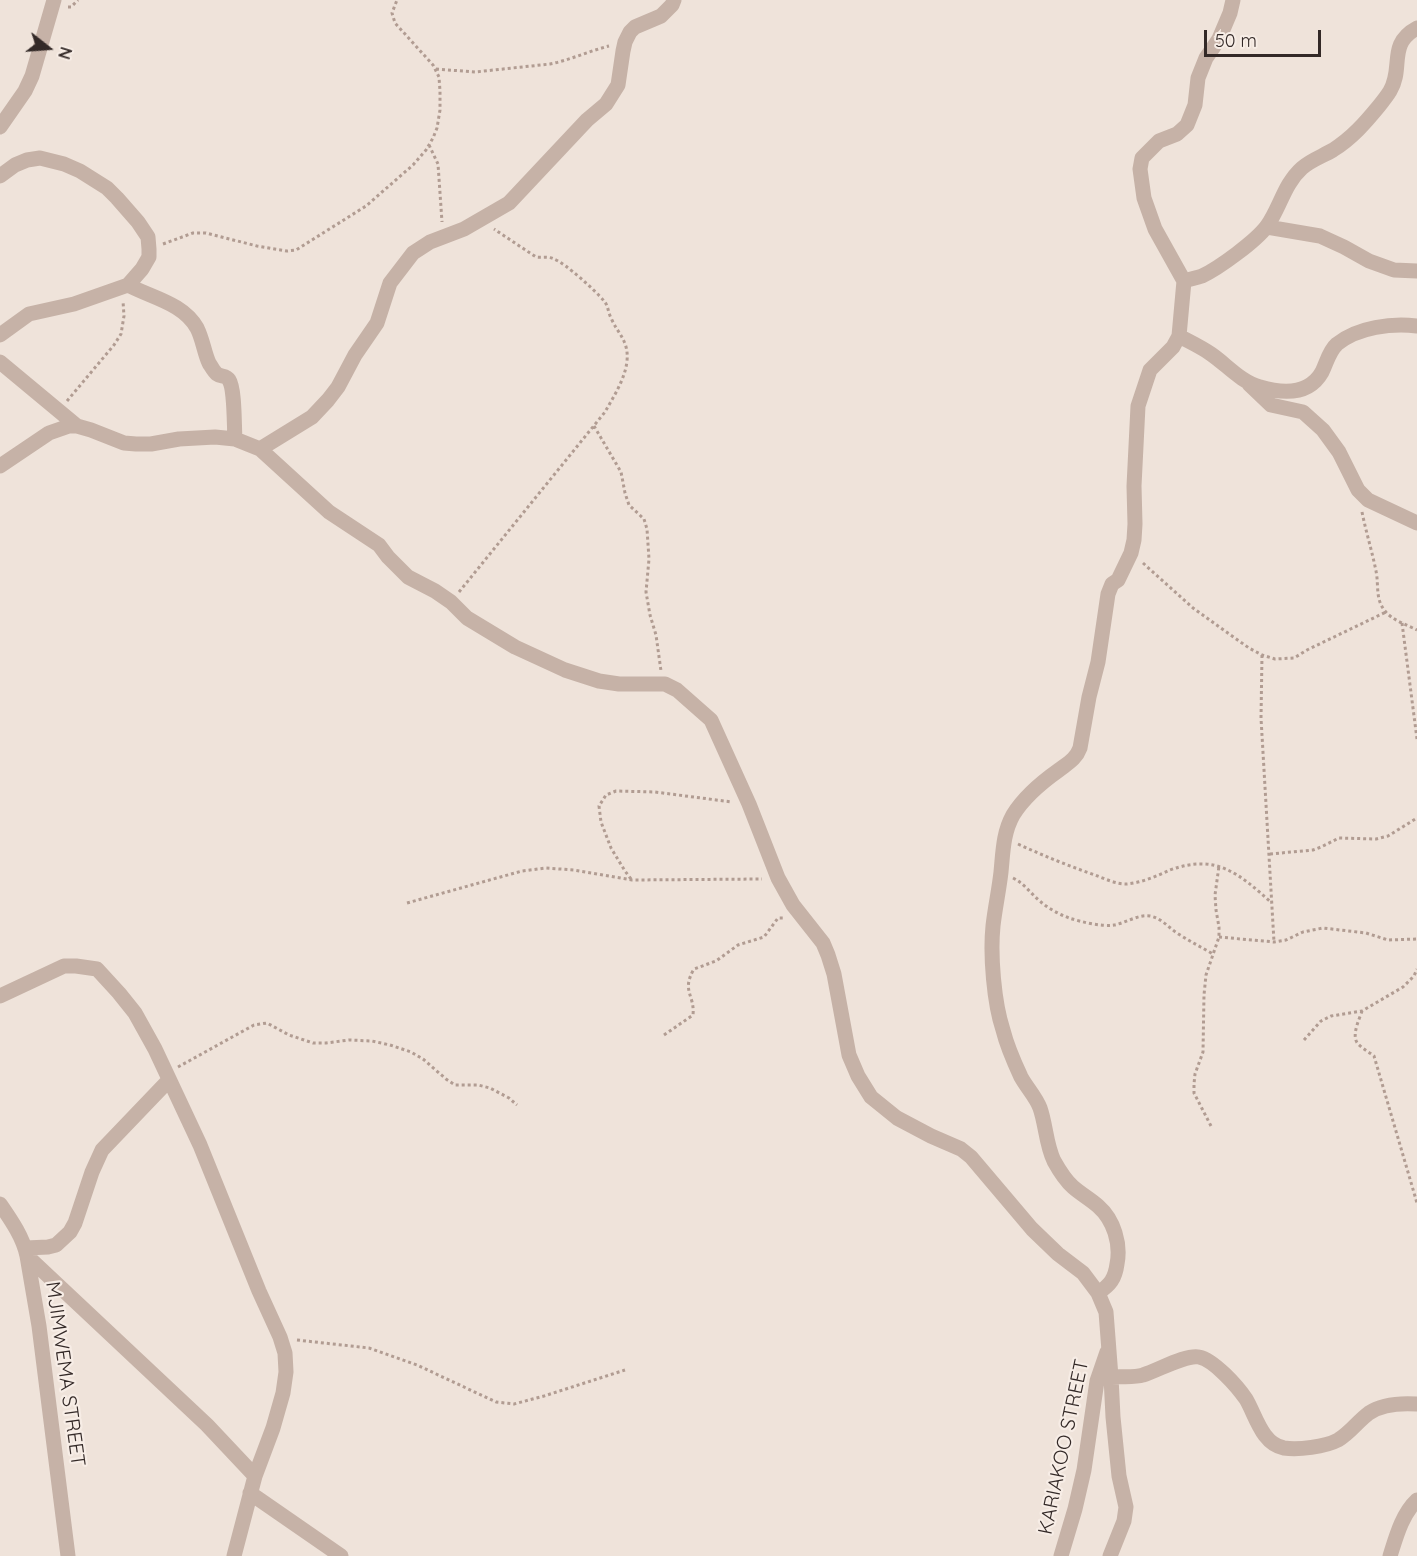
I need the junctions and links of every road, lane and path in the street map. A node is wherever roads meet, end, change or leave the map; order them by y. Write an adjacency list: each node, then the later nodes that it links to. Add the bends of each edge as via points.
1 (54, 0): 8 (street, via 32,76)
2 (397, 0): 7 (path, via 392,13 395,23)
3 (674, 0): 6 (street, via 662,16 635,27)
4 (1233, 0): 16 (street, via 1219,39 1198,78 1195,105 1187,125 1150,149 1140,168 1144,198 1155,229)
5 (1417, 27): 12 (street, via 1399,46 1390,91 1356,132 1311,162 1289,183)
6 (625, 42): 7 (path, via 550,64 476,72); 11 (street, via 618,85 606,104 508,203)
7 (435, 69): 9 (path, via 440,110)
8 (0, 127)
9 (429, 145): 13 (path, via 438,164); 14 (path, via 413,165 366,206 296,250 257,246 206,233 193,233)
10 (0, 176): 14 (street, via 15,165 40,158 80,171 117,198 148,237)
11 (480, 219): 13 (street); 25 (path, via 536,256 564,264 606,302 611,320 626,343 627,359 615,395)
12 (1267, 227): 15 (street, via 1320,236 1369,261 1394,270); 16 (street, via 1227,261 1201,276)
13 (442, 237): 27 (street, via 414,253 390,283 377,323 328,400 312,417)
14 (150, 249): 17 (street, via 135,278)
15 (1417, 271)
16 (1184, 280): 20 (street)
17 (125, 286): 19 (street, via 29,314); 23 (path, via 121,334); 26 (street, via 176,306 195,326 212,369 229,380)
18 (1417, 326): 22 (street, via 1377,328 1345,339 1337,344 1321,373 1305,389 1271,389)
19 (0, 335)
20 (1179, 336): 22 (street, via 1210,353); 31 (street, via 1150,370 1138,406)
21 (0, 362): 23 (street)
22 (1247, 382): 29 (street, via 1271,405 1303,412 1312,419 1339,452)
23 (59, 411): 24 (street)
24 (77, 426): 26 (street, via 136,444 215,437); 28 (street, via 49,433)
25 (594, 426): 32 (path); 37 (path, via 621,472 629,505 644,519 647,529 650,559 646,592)
26 (235, 439): 27 (street)
27 (260, 449): 32 (street, via 329,512 379,545 408,577)
28 (0, 466)
29 (1358, 490): 30 (street, via 1368,500); 33 (path, via 1377,575 1377,594)
30 (1417, 523)
31 (1131, 553): 36 (path, via 1193,608); 41 (street, via 1108,594 1098,662 1077,755 1026,797)
32 (451, 602): 37 (street, via 485,630 565,670 619,684)
33 (1386, 612): 34 (path); 36 (path, via 1294,658)
34 (1402, 622): 35 (path); 38 (path)
35 (1417, 630)
36 (1262, 655): 42 (path, via 1261,718)
37 (665, 684): 39 (street, via 711,720)
38 (1417, 739)
39 (749, 804): 45 (street); 46 (path, via 656,792 616,791 606,795 599,806 601,822 611,848)
40 (1417, 818): 42 (path, via 1377,839 1339,838 1313,850)
41 (1004, 837): 43 (path, via 1061,864 1125,884 1186,864); 44 (street)
42 (1270, 854): 48 (path)
43 (1219, 866): 48 (path, via 1246,880); 50 (path, via 1215,895)
44 (1001, 871): 53 (path, via 1022,882 1054,912 1106,925 1152,916); 65 (street, via 993,929 993,966 1002,1029 1021,1077 1039,1106 1051,1155 1072,1186 1100,1208 1113,1226 1119,1258 1109,1285)
45 (778, 878): 46 (path); 49 (street)
46 (632, 880): 47 (path, via 546,868)
47 (407, 903)
48 (1272, 903): 52 (path)
49 (803, 916): 57 (path, via 778,918 764,937 738,945 716,961 694,969 687,987 693,1015); 65 (street, via 828,955 849,1055 871,1097 897,1118 971,1156 1032,1229 1083,1273)
50 (1219, 937): 52 (path); 53 (path)
51 (1417, 939): 52 (path, via 1388,940 1323,928)
52 (1274, 942)
53 (1214, 954): 61 (path, via 1206,975 1203,1052 1194,1084 1194,1093)
54 (1417, 969): 56 (path, via 1403,987)
55 (0, 996): 59 (street, via 64,966 97,969 135,1013)
56 (1362, 1011): 58 (path, via 1331,1016); 63 (path, via 1355,1039 1374,1056)
57 (664, 1035)
58 (1304, 1040)
59 (168, 1077): 60 (path, via 254,1025 267,1023 313,1043 372,1041 411,1052 455,1084 490,1088); 64 (street, via 102,1150 70,1232 56,1245); 66 (street)
60 (517, 1105)
61 (1211, 1126)
62 (0, 1203): 64 (street, MJIMWEMA STREET)
63 (1417, 1203)
64 (26, 1252): 71 (street); 74 (street, MJIMWEMA STREET)
65 (1098, 1293): 67 (street, via 1106,1312)
66 (280, 1337): 68 (path, via 369,1348 417,1365 496,1402 514,1404); 71 (street, via 286,1363 283,1393)
67 (1108, 1346): 69 (street); 77 (street, KARIAKOO STREET, via 1097,1381 1084,1470)
68 (626, 1370)
69 (1111, 1377): 70 (street, via 1141,1376 1199,1356 1217,1367 1245,1398 1267,1438 1286,1448 1325,1445 1338,1440 1379,1408); 78 (street, via 1118,1464 1126,1507)
70 (1417, 1404)
71 (255, 1476): 72 (street)
72 (250, 1493): 75 (street); 76 (street)
73 (1417, 1500): 79 (street, via 1410,1506)
74 (68, 1556)
75 (234, 1556)
76 (341, 1556)
77 (1061, 1556)
78 (1110, 1556)
79 (1390, 1556)

